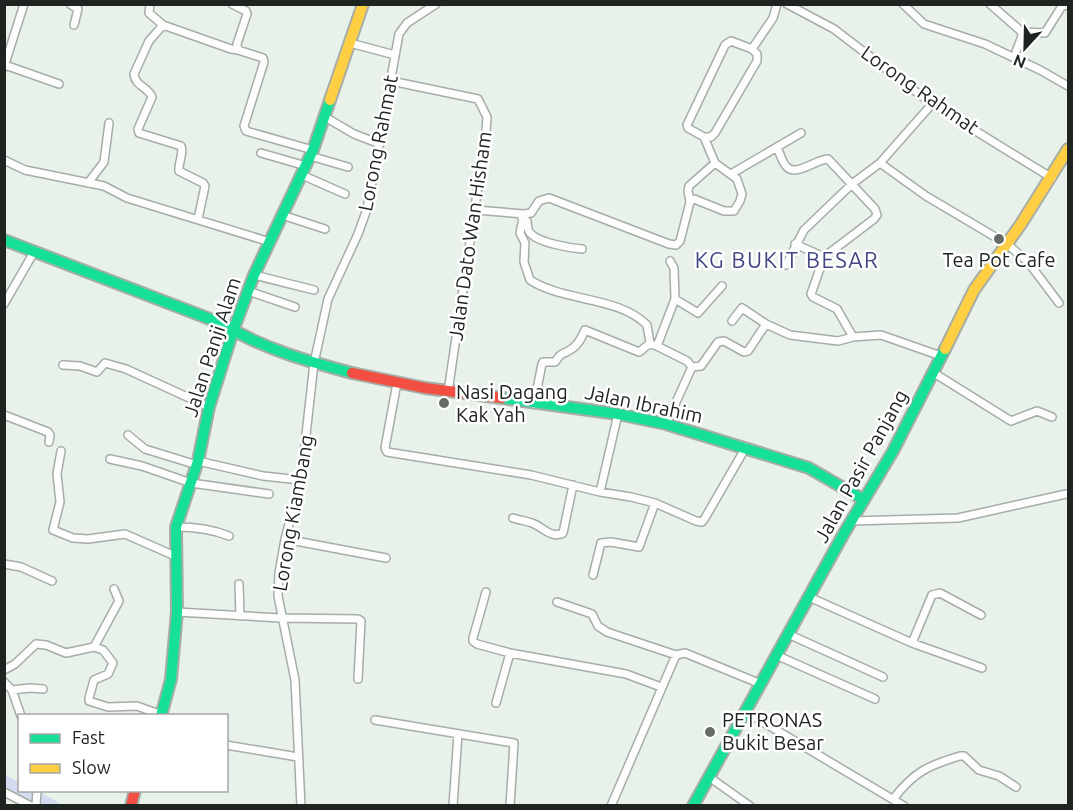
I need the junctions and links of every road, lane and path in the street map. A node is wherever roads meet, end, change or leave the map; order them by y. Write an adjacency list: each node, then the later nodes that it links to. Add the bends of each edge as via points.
1 (24, 4): 20 (street)
2 (70, 4): 12 (street, via 78,9)
3 (150, 4): 13 (street, via 149,13)
4 (232, 4): 17 (street, via 247,14)
5 (363, 4): 15 (main road, Jalan Panji Alam)
6 (436, 4): 18 (street, Lorong Rahmat, via 402,28)
7 (777, 4): 16 (street, via 773,18)
8 (787, 4): 24 (street, Lorong Rahmat, via 834,29)
9 (903, 4): 19 (street, via 924,24)
10 (990, 4): 14 (street)
11 (1068, 5): 14 (street, via 1062,6 1045,33)
12 (74, 25)
13 (163, 25): 17 (street); 47 (street, via 149,41 134,74 137,83 152,94 138,129 139,133 181,146 179,171 205,186)
14 (1022, 32): 19 (street)
15 (350, 43): 18 (street); 25 (main road, Jalan Panji Alam)
16 (752, 49): 28 (street, via 757,61 715,133); 28 (street, via 731,41 725,45 687,125)
17 (238, 50): 34 (street, via 263,58 264,62 245,119 246,131)
18 (395, 55): 21 (street, Lorong Rahmat)
19 (1015, 58): 23 (street)
20 (5, 66): 22 (street)
21 (391, 81): 29 (street, Lorong Rahmat); 44 (street, Jalan Dato Wan Hisham, via 478,99 487,117)
22 (59, 84)
23 (1068, 86)
24 (932, 104): 36 (street); 39 (street, Lorong Rahmat)
25 (325, 117): 29 (street); 34 (main road, Jalan Panji Alam)
26 (109, 123): 40 (street, via 104,162)
27 (801, 133): 30 (street)
28 (704, 137): 35 (street)
29 (380, 144): 72 (street, Lorong Rahmat, via 367,209 328,299)
30 (777, 148): 38 (street); 41 (street, via 791,170 828,159)
31 (1068, 149): 39 (main road, Jalan Pasir Panjang)
32 (261, 153): 34 (street)
33 (4, 160): 40 (street, via 25,170)
34 (308, 161): 37 (street); 42 (street); 45 (main road, Jalan Panji Alam)
35 (716, 163): 38 (street); 43 (street, via 689,186)
36 (880, 164): 41 (street); 52 (street)
37 (348, 167)
38 (731, 174): 43 (street, via 742,194 734,211 699,200)
39 (1052, 178): 52 (main road, Jalan Pasir Panjang)
40 (88, 183): 47 (street)
41 (852, 184): 51 (street, via 804,230); 55 (street, via 877,215)
42 (345, 194)
43 (690, 202): 46 (street, via 676,245 549,198 539,201 531,213)
44 (476, 210): 46 (street); 77 (street, Jalan Dato Wan Hisham)
45 (282, 215): 48 (street); 50 (main road, Jalan Panji Alam)
46 (523, 216): 53 (street, via 533,237); 70 (street, via 520,232 530,280 574,298 589,298 631,314 647,325)
47 (198, 219): 50 (street)
48 (325, 229)
49 (4, 240): 54 (main road, Jalan Ibrahim)
50 (270, 242): 58 (main road, Jalan Panji Alam)
51 (795, 244): 55 (street); 57 (street)
52 (1008, 244): 63 (street, via 1028,262); 71 (main road, Jalan Pasir Panjang, via 974,290)
53 (582, 249)
54 (34, 252): 64 (street); 68 (main road, Jalan Ibrahim)
55 (824, 256): 69 (street, via 811,294 837,309)
56 (670, 261): 62 (street, via 675,275)
57 (786, 265)
58 (254, 275): 60 (street); 61 (main road, Jalan Panji Alam)
59 (722, 286): 62 (street, via 698,313)
60 (314, 290)
61 (248, 291): 65 (street); 68 (main road, Jalan Panji Alam)
62 (675, 299): 70 (street)
63 (1059, 303)
64 (4, 304)
65 (295, 307)
66 (732, 321): 67 (street, via 742,308)
67 (766, 324): 69 (street, via 790,335 835,341); 74 (street, via 748,351 718,342 701,366)
68 (233, 331): 72 (main road, Jalan Ibrahim); 79 (main road, Jalan Panji Alam)
69 (853, 337): 71 (street, via 881,335)
70 (653, 345): 74 (street); 78 (street, via 635,352 585,330 572,350 560,354 555,362 542,364)
71 (941, 356): 75 (main road, Jalan Pasir Panjang)
72 (314, 363): 76 (main road, Jalan Ibrahim); 90 (street, Lorong Kiambang)
73 (63, 365): 79 (street, via 97,372 105,363 126,369)
74 (692, 367): 83 (street)
75 (933, 373): 82 (street, via 1008,420 1037,411); 96 (main road, Jalan Pasir Panjang)
76 (397, 383): 77 (main road, Jalan Ibrahim); 92 (street, via 385,451)
77 (447, 392): 78 (main road, Jalan Ibrahim)
78 (534, 404): 80 (main road, Jalan Ibrahim)
79 (209, 407): 89 (main road, Jalan Panji Alam)
80 (618, 414): 83 (main road, Jalan Ibrahim); 93 (street)
81 (4, 416): 85 (street, via 48,432)
82 (1052, 417)
83 (666, 424): 86 (main road, Jalan Ibrahim)
84 (128, 435): 89 (street, via 145,449)
85 (49, 442)
86 (746, 447): 96 (main road, Jalan Ibrahim, via 809,468); 97 (street, via 702,522)
87 (61, 451): 103 (street, via 57,474 60,502 53,530 73,538 125,534)
88 (110, 459): 91 (street)
89 (197, 463): 90 (street); 91 (main road, Jalan Panji Alam)
90 (301, 480): 102 (street, Lorong Kiambang)
91 (191, 483): 94 (street); 100 (main road, Jalan Panji Alam)
92 (573, 485): 93 (street); 98 (street, via 563,533 548,533 541,526)
93 (600, 492): 97 (street)
94 (269, 494)
95 (1066, 494): 99 (street, via 958,518)
96 (864, 500): 99 (main road, Jalan Pasir Panjang)
97 (655, 503): 106 (street, via 639,547 601,543)
98 (513, 518)
99 (851, 521): 111 (main road, Jalan Pasir Panjang)
100 (176, 527): 101 (street, via 195,527); 103 (main road, Jalan Panji Alam)
101 (229, 536)
102 (285, 538): 104 (street); 116 (street, Lorong Kiambang, via 279,573)
103 (175, 556): 113 (main road, Jalan Panji Alam)
104 (386, 558)
105 (4, 564): 107 (street)
106 (593, 575)
107 (52, 580)
108 (239, 584): 115 (street)
109 (114, 589): 119 (street, via 119,601)
110 (486, 592): 120 (street, via 473,641)
111 (809, 597): 117 (main road, Jalan Pasir Panjang); 118 (street)
112 (557, 602): 121 (street, via 592,614 598,626 607,632)
113 (177, 612): 115 (street); 137 (main road, Jalan Panji Alam, via 171,679)
114 (981, 615): 118 (street, via 940,593 932,595)
115 (240, 616): 116 (street)
116 (281, 618): 126 (street, via 361,621); 141 (street, Lorong Kiambang, via 295,680)
117 (788, 634): 122 (main road, Jalan Pasir Panjang); 125 (street)
118 (912, 643): 123 (street)
119 (94, 646): 124 (street, via 66,653 36,644); 136 (street, via 110,656 112,670 94,680 89,701 105,707 137,706)
120 (510, 653): 129 (street, via 626,675); 133 (street)
121 (676, 655): 128 (street, via 685,653); 129 (street)
122 (776, 655): 128 (main road, Jalan Pasir Panjang); 132 (street)
123 (982, 668)
124 (4, 669)
125 (883, 677)
126 (358, 679)
127 (4, 682): 131 (street)
128 (761, 684): 134 (main road, Jalan Pasir Panjang)
129 (661, 687): 150 (street)
130 (43, 689): 131 (street)
131 (12, 690): 135 (street)
132 (875, 699)
133 (495, 703)
134 (746, 711): 142 (main road, Jalan Pasir Panjang); 145 (street)
135 (20, 714)
136 (158, 714)
137 (161, 714)
138 (375, 720): 139 (street)
139 (458, 734): 148 (street); 149 (street, via 514,743)
140 (228, 745): 141 (street)
141 (298, 757): 147 (street, Lorong Kiambang)
142 (709, 777): 151 (main road, Jalan Pasir Panjang); 152 (street)
143 (1016, 787): 145 (street, via 979,770 960,756 936,762 906,782)
144 (4, 792): 146 (street)
145 (894, 798): 153 (street)
146 (31, 806)
147 (301, 806)
148 (453, 806)
149 (510, 806)
150 (610, 806)
151 (693, 806)
152 (750, 806)
153 (904, 806)

